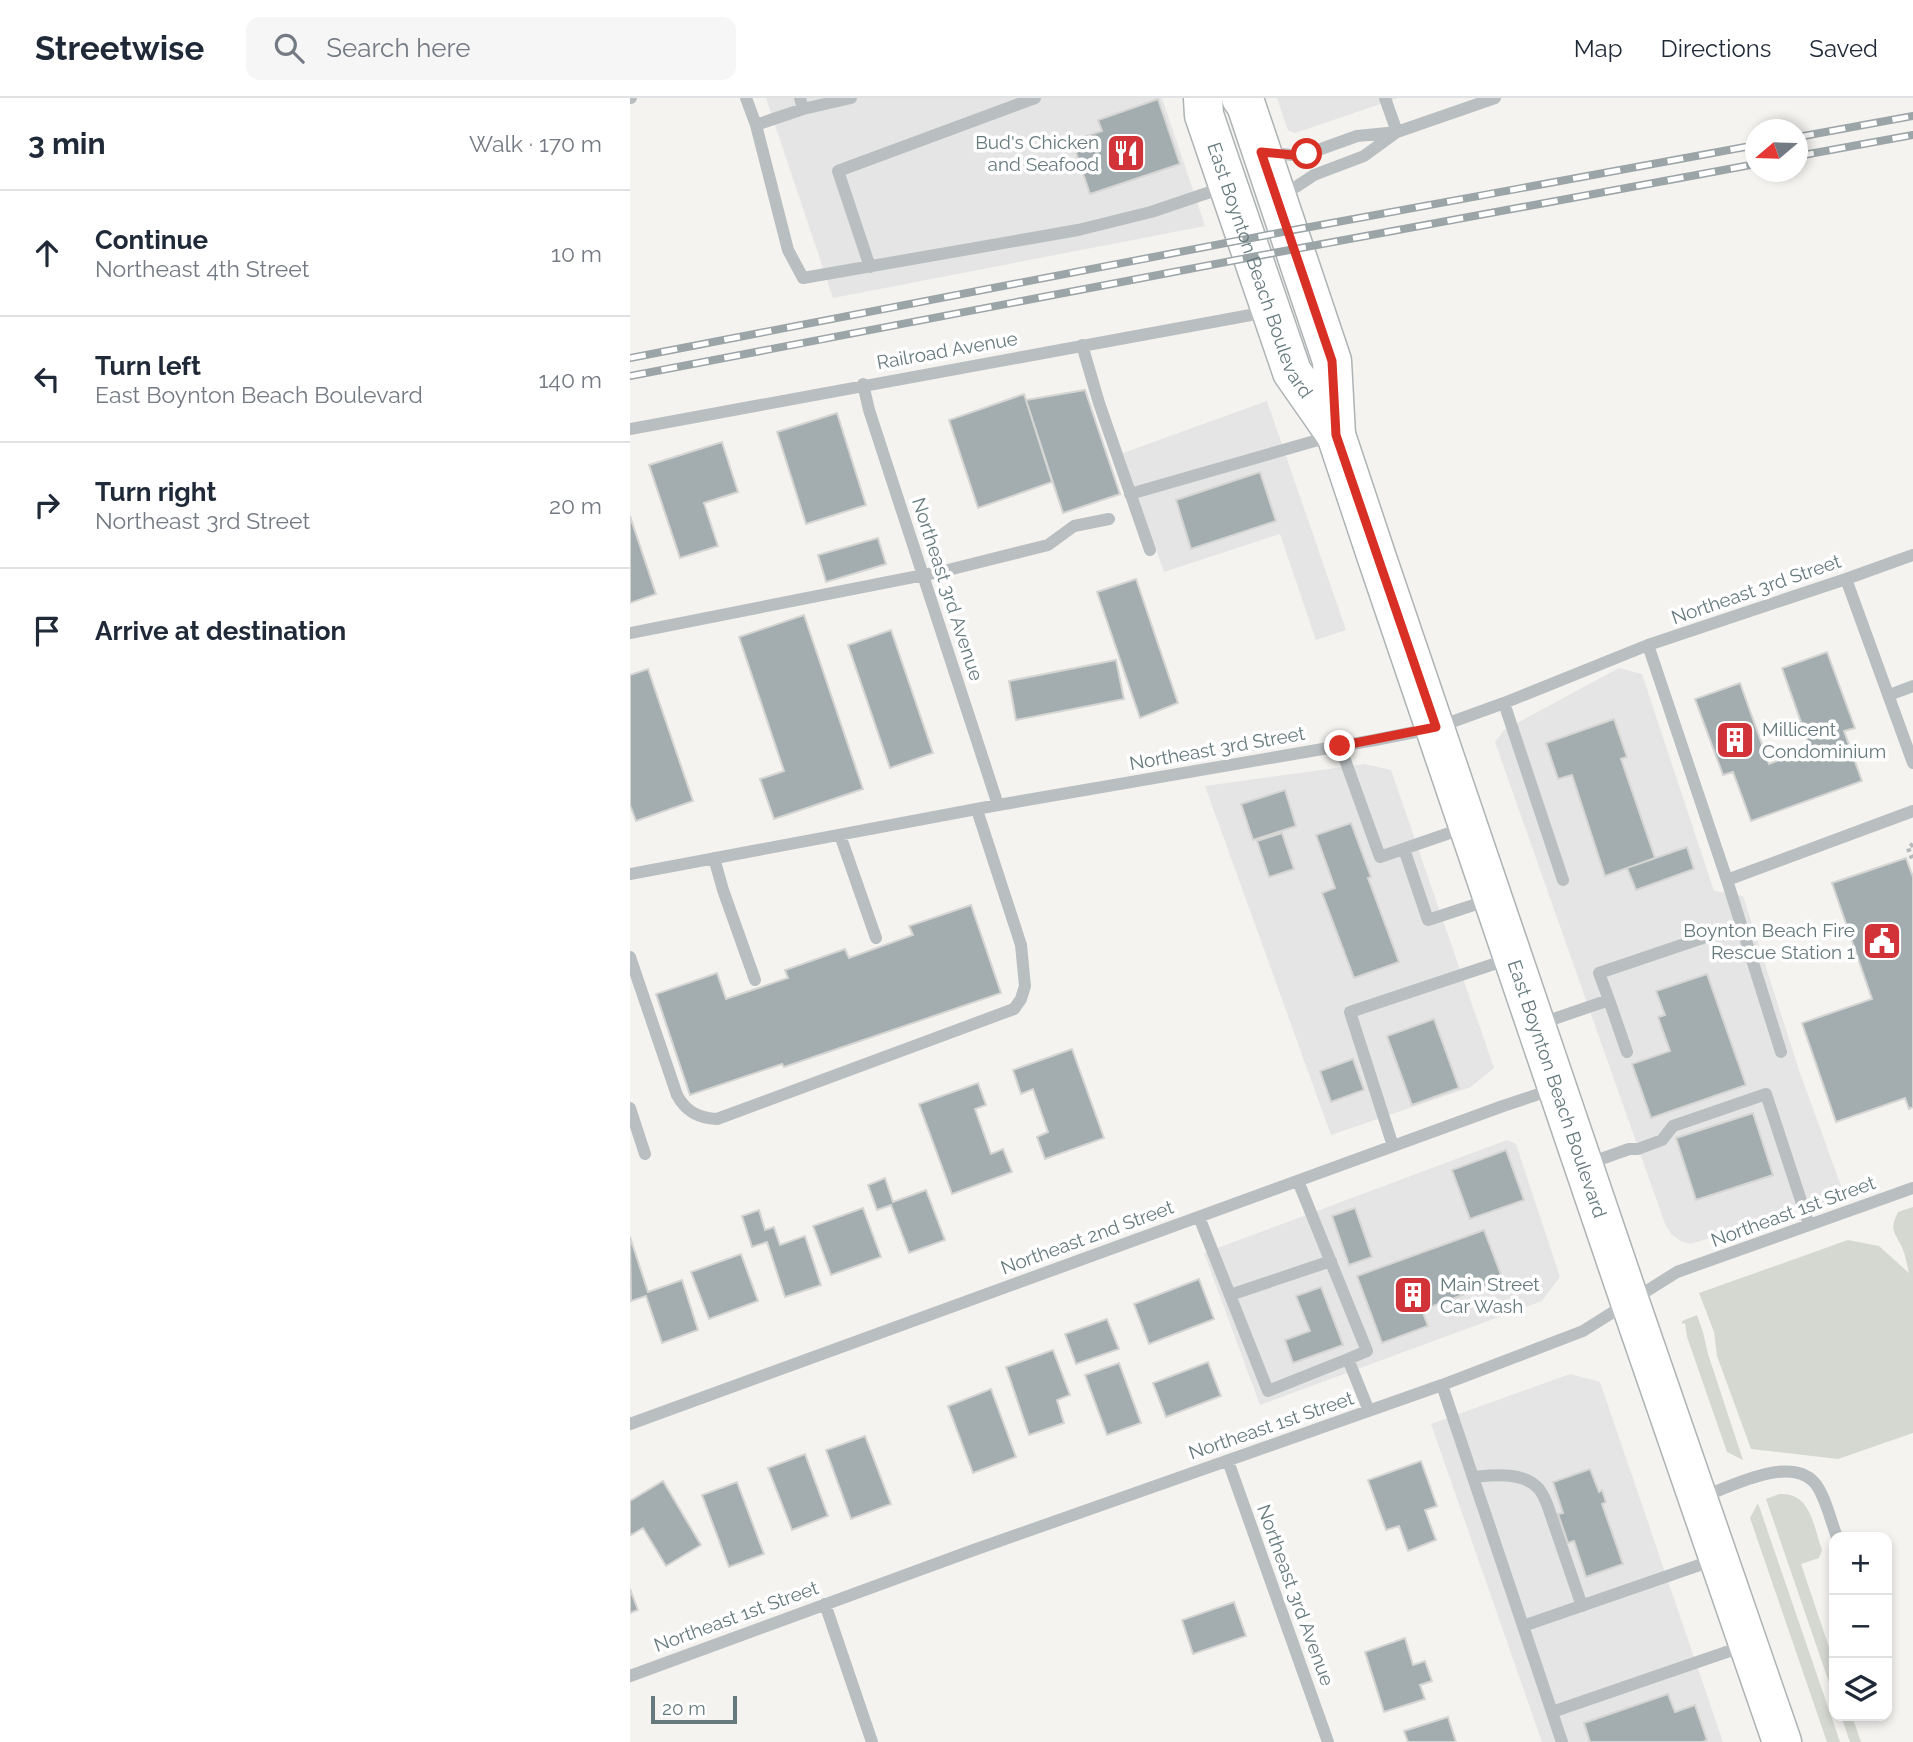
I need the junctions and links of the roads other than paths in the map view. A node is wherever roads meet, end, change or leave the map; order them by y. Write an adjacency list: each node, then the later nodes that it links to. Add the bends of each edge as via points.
1 (746, 98): 10 (street)
2 (851, 98): 9 (street)
3 (1035, 98): 15 (street, via 838,171)
4 (1203, 98): 13 (main road, East Boynton Beach Boulevard, via 1204,115)
5 (1241, 98): 12 (main road, East Boynton Beach Boulevard)
6 (1385, 98): 11 (street)
7 (1495, 98): 8 (street)
8 (1466, 103): 11 (street)
9 (802, 104): 10 (street)
10 (756, 125): 15 (street, via 788,250 803,278)
11 (1397, 132): 12 (street, via 1357,136 1307,154); 14 (street, via 1364,156 1314,175)
12 (1261, 152): 14 (main road, East Boynton Beach Boulevard)
13 (1228, 186): 15 (street, via 1078,230); 16 (main road, East Boynton Beach Boulevard)
14 (1277, 200): 20 (main road, East Boynton Beach Boulevard, via 1332,361)
15 (870, 267)
16 (1271, 311): 17 (street, Railroad Avenue); 20 (main road, East Boynton Beach Boulevard, via 1292,372)
17 (1082, 345): 18 (street, Railroad Avenue); 21 (street)
18 (863, 384): 19 (street, Railroad Avenue); 25 (street, Northeast 3rd Avenue)
19 (630, 429)
20 (1336, 435): 21 (street); 32 (main road, East Boynton Beach Boulevard)
21 (1130, 494): 23 (street)
22 (1109, 519): 25 (street, via 1074,526 1048,545)
23 (1150, 550)
24 (1913, 555): 26 (street, Northeast 3rd Street)
25 (923, 576): 27 (street); 35 (street, Northeast 3rd Avenue)
26 (1846, 579): 28 (street, Northeast 3rd Street); 30 (street)
27 (630, 633)
28 (1648, 645): 31 (street, Northeast 3rd Street); 44 (street)
29 (1913, 686): 30 (street)
30 (1889, 695): 34 (street)
31 (1504, 703): 32 (street, Northeast 3rd Street); 43 (street)
32 (1436, 727): 33 (street, Northeast 3rd Street); 38 (main road, East Boynton Beach Boulevard)
33 (1340, 746): 35 (street, Northeast 3rd Street); 40 (street, via 1380,856)
34 (1913, 763)
35 (998, 805): 36 (street, Northeast 3rd Street)
36 (977, 810): 39 (street, Northeast 3rd Street); 48 (street, via 1021,945 1025,986 1014,1009 717,1118 704,1118 691,1112 677,1095)
37 (1913, 811): 44 (street)
38 (1469, 827): 40 (street); 45 (main road, East Boynton Beach Boulevard)
39 (840, 835): 41 (street, Northeast 3rd Street); 47 (street)
40 (1404, 849): 45 (street, via 1428,920)
41 (714, 858): 42 (street, Northeast 3rd Street); 50 (street)
42 (630, 874)
43 (1563, 880)
44 (1727, 880): 46 (street)
45 (1493, 898): 49 (main road, East Boynton Beach Boulevard)
46 (1741, 925): 51 (street, via 1600,973); 54 (street)
47 (876, 938)
48 (630, 957)
49 (1513, 958): 52 (main road, East Boynton Beach Boulevard); 57 (street, via 1349,1012)
50 (755, 980)
51 (1609, 1000): 52 (street); 53 (street)
52 (1536, 1025): 55 (main road, East Boynton Beach Boulevard)
53 (1627, 1052)
54 (1781, 1052)
55 (1558, 1088): 57 (street, Northeast 2nd Street); 59 (main road, East Boynton Beach Boulevard)
56 (630, 1108): 58 (street)
57 (1394, 1146): 60 (street, Northeast 2nd Street)
58 (645, 1154)
59 (1583, 1166): 63 (street, via 1662,1140 1673,1126 1766,1094); 66 (main road, East Boynton Beach Boulevard)
60 (1298, 1181): 62 (street, Northeast 2nd Street); 64 (street)
61 (1913, 1188): 63 (street, Northeast 1st Street)
62 (1199, 1217): 65 (street); 70 (street, Northeast 2nd Street)
63 (1809, 1225): 66 (street, Northeast 1st Street, via 1677,1272)
64 (1331, 1261): 65 (street); 67 (street, via 1367,1351)
65 (1230, 1295): 67 (street, via 1268,1391)
66 (1630, 1302): 68 (street, Northeast 1st Street, via 1583,1331); 73 (main road, East Boynton Beach Boulevard)
67 (1348, 1359): 69 (street)
68 (1442, 1385): 69 (street, Northeast 1st Street); 72 (street)
69 (1369, 1411): 71 (street, Northeast 1st Street)
70 (630, 1424)
71 (1228, 1461): 76 (street, Northeast 1st Street); 83 (street, Northeast 3rd Avenue)
72 (1473, 1477): 77 (street, via 1518,1477 1540,1490); 78 (street)
73 (1698, 1499): 74 (street, via 1760,1476 1794,1471 1814,1483); 75 (main road, East Boynton Beach Boulevard)
74 (1835, 1532)
75 (1719, 1559): 77 (street); 79 (main road, East Boynton Beach Boulevard)
76 (825, 1604): 80 (street, Northeast 1st Street); 82 (street)
77 (1582, 1606): 78 (street)
78 (1523, 1626): 81 (street)
79 (1749, 1645): 81 (street); 85 (main road, East Boynton Beach Boulevard)
80 (630, 1676)
81 (1552, 1713): 84 (street)
82 (872, 1742)
83 (1328, 1742)
84 (1562, 1742)
85 (1783, 1742)

